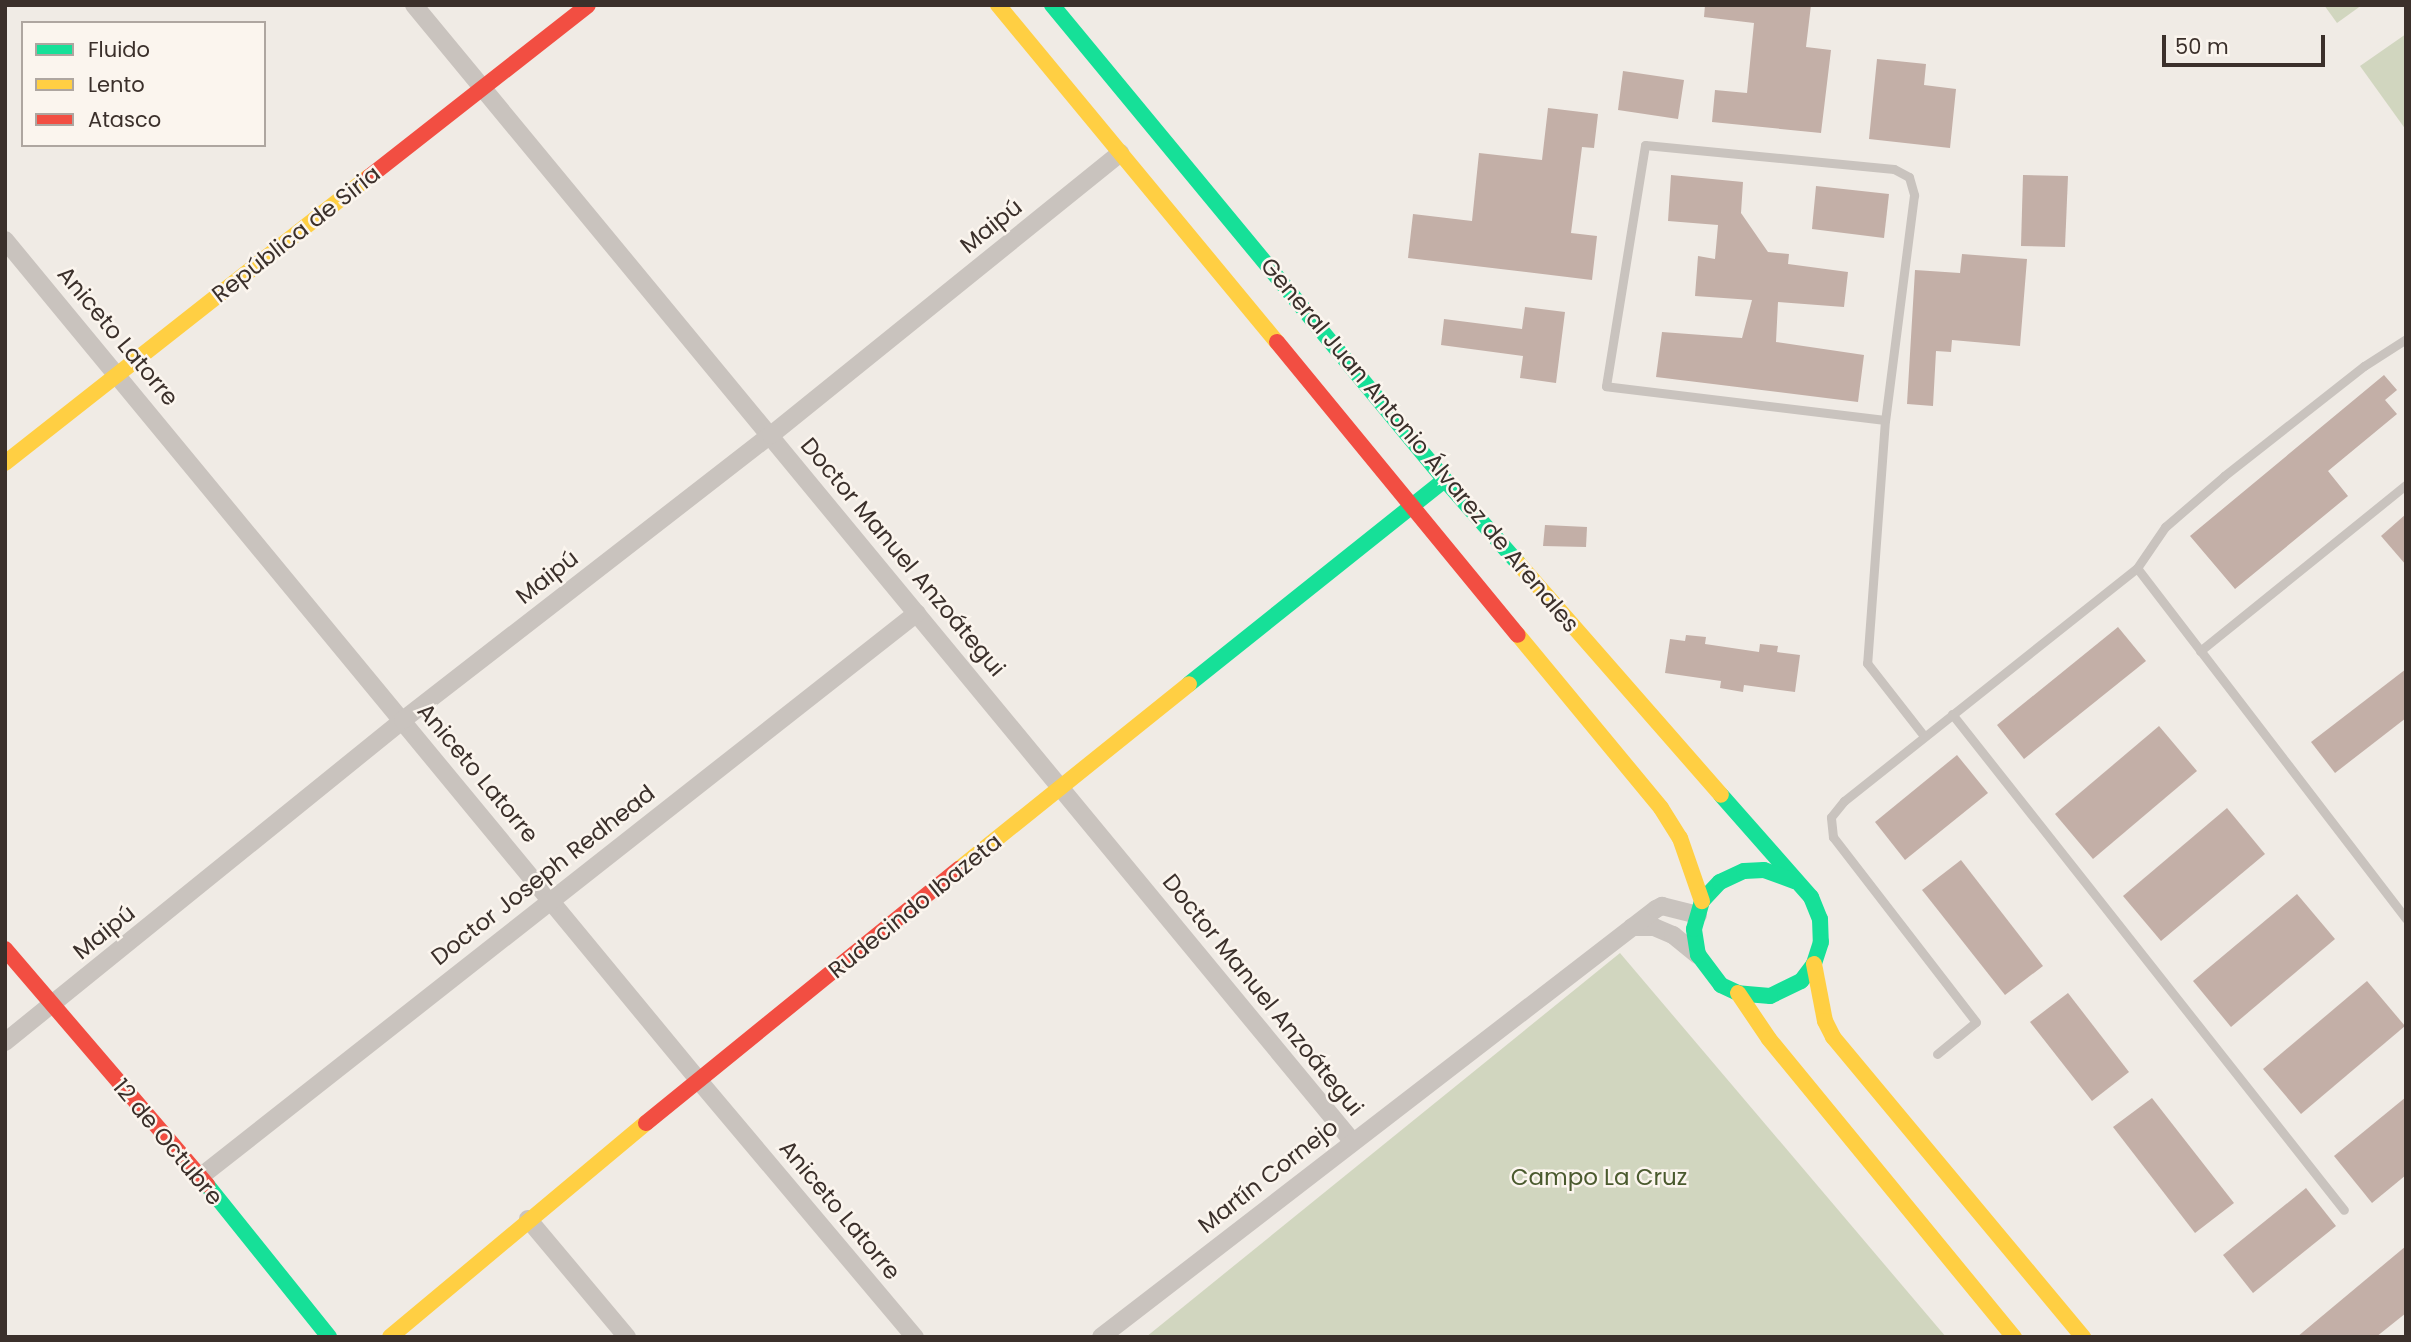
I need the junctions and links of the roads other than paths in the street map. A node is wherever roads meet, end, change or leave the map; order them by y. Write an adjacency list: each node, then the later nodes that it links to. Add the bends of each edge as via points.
1 (414, 5): 5 (street, Doctor Manuel Anzoátegui)
2 (588, 5): 5 (main road, República de Siria)
3 (998, 5): 6 (main road, General Juan Antonio Álvarez de Arenales)
4 (1052, 5): 13 (main road, General Juan Antonio Álvarez de Arenales)
5 (483, 87): 9 (main road, República de Siria); 11 (street, Doctor Manuel Anzoátegui)
6 (1121, 153): 11 (street, Maipú); 15 (main road, General Juan Antonio Álvarez de Arenales)
7 (5, 240): 9 (street, Aniceto Latorre)
8 (2406, 340): 16 (lane, via 2364,366 2185,510 2165,527)
9 (118, 373): 12 (main road, República de Siria); 20 (street, Aniceto Latorre)
10 (1885, 420): 10 (lane, via 1914,195 1909,177 1894,169 1645,145 1606,386); 21 (lane, via 1867,663)
11 (771, 435): 17 (street, Doctor Manuel Anzoátegui); 20 (street, Maipú)
12 (5, 463)
13 (1445, 480): 15 (main road, Rudecindo Ibazeta); 23 (main road, General Juan Antonio Álvarez de Arenales)
14 (2406, 485): 18 (lane)
15 (1412, 506): 22 (main road, Rudecindo Ibazeta); 25 (main road, General Juan Antonio Álvarez de Arenales, via 1661,808 1680,838)
16 (2137, 568): 18 (lane); 19 (lane)
17 (917, 614): 22 (street, Doctor Manuel Anzoátegui); 24 (street, Doctor Joseph Redhead)
18 (2200, 651): 26 (lane)
19 (1952, 714): 21 (lane); 38 (lane)
20 (403, 720): 24 (street, Aniceto Latorre); 32 (street, Maipú)
21 (1924, 736): 34 (lane, via 1844,801 1831,817 1833,837 1976,1022)
22 (1061, 786): 35 (main road, Rudecindo Ibazeta); 36 (street, Doctor Manuel Anzoátegui)
23 (1794, 881): 25 (main road, via 1771,872 1744,871 1720,882); 30 (main road, General Juan Antonio Álvarez de Arenales, via 1811,897 1820,919 1821,942)
24 (551, 899): 35 (street, Aniceto Latorre); 37 (street, Doctor Joseph Redhead)
25 (1700, 908): 27 (street, Martín Cornejo, via 1662,906); 29 (main road, General Juan Antonio Álvarez de Arenales, via 1694,929)
26 (2406, 919)
27 (1632, 927): 29 (street, via 1654,927 1673,935); 36 (street, Martín Cornejo)
28 (5, 949): 32 (main road, 12 de Octubre)
29 (1698, 955): 31 (main road, via 1721,985)
30 (1814, 964): 31 (main road, via 1801,981 1785,991 1770,996); 46 (main road, General Juan Antonio Álvarez de Arenales, via 1825,1021 1833,1037)
31 (1738, 993): 45 (main road, via 1769,1039)
32 (52, 1005): 33 (street, Maipú); 37 (main road, 12 de Octubre)
33 (5, 1042)
34 (1937, 1054)
35 (700, 1082): 39 (main road, Rudecindo Ibazeta); 43 (street, Aniceto Latorre)
36 (1352, 1141): 44 (street, Martín Cornejo)
37 (200, 1177): 40 (main road, 12 de Octubre)
38 (2344, 1210)
39 (528, 1219): 41 (main road, Rudecindo Ibazeta); 42 (street)
40 (329, 1337)
41 (390, 1337)
42 (627, 1337)
43 (915, 1337)
44 (1101, 1337)
45 (2014, 1337)
46 (2083, 1337)

